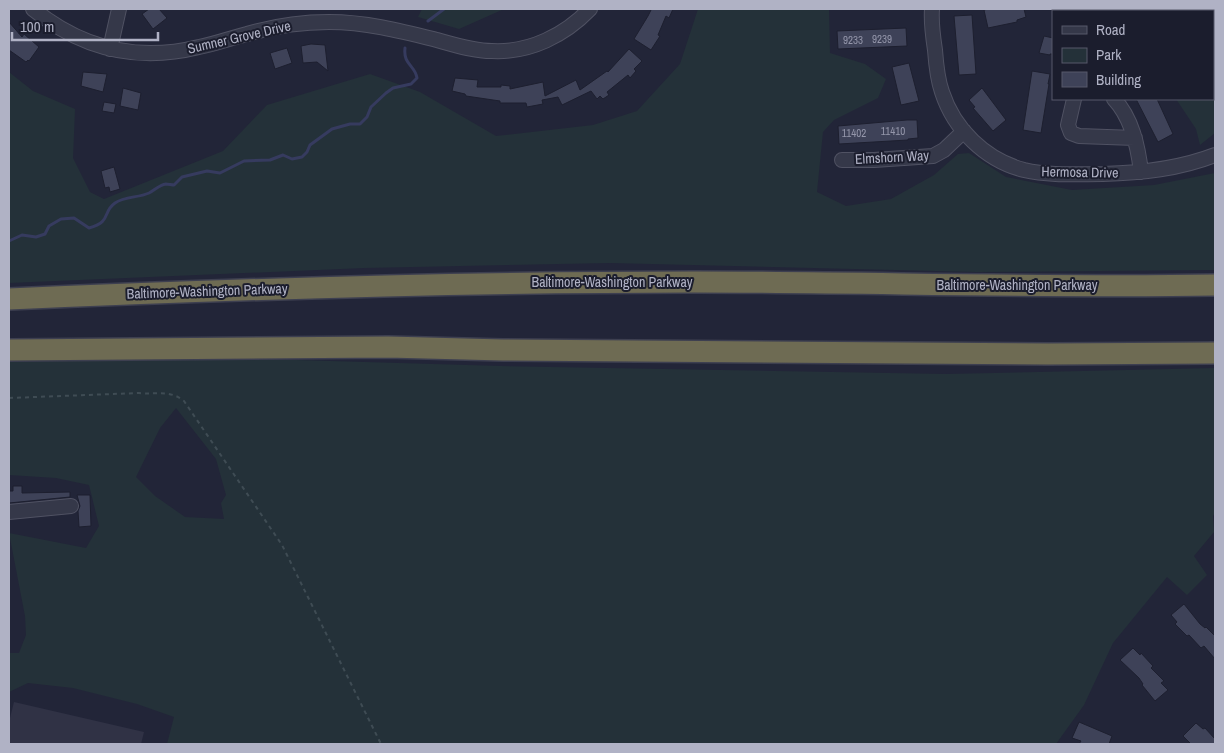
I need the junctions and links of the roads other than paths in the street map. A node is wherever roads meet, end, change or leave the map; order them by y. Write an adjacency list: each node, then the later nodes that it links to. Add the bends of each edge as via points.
1 (33, 9): 5 (street, Sumner Grove Drive, via 76,38)
2 (119, 9): 5 (street)
3 (590, 9): 5 (street, Sumner Grove Drive, via 556,36 508,51 473,49 390,28 331,22 269,28 199,48 167,53)
4 (932, 9): 8 (street, Hermosa Drive, via 939,80 949,110)
5 (110, 49)
6 (1074, 100): 9 (street, via 1068,125 1071,132 1079,136)
7 (1115, 100): 9 (street)
8 (964, 131): 11 (street, Elmshorn Way, via 933,156); 12 (street, Hermosa Drive, via 989,154 1022,169 1068,175)
9 (1135, 138): 12 (street)
10 (1215, 154): 12 (street, Hermosa Drive, via 1188,165)
11 (842, 160)
12 (1141, 172)
13 (1215, 285): 14 (highway, Baltimore-Washington Parkway, via 498,282)
14 (9, 299)
15 (9, 350): 16 (highway, via 388,347)
16 (1215, 353)
17 (71, 506): 18 (street)
18 (9, 512)

